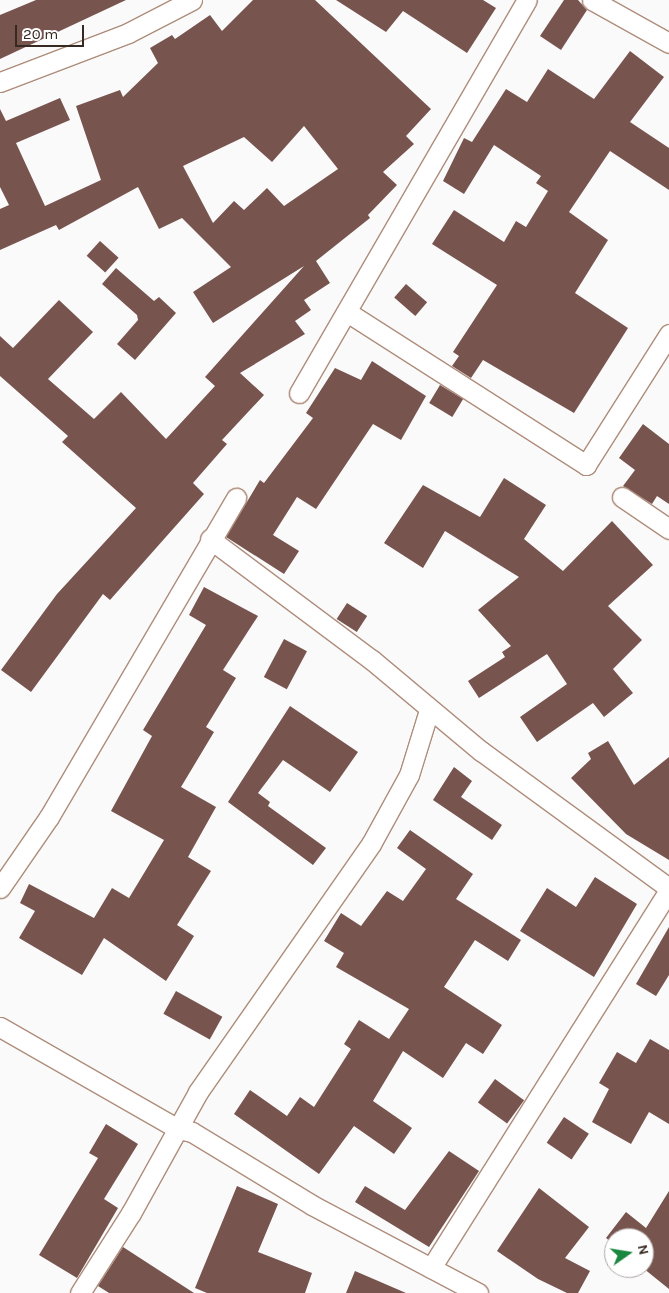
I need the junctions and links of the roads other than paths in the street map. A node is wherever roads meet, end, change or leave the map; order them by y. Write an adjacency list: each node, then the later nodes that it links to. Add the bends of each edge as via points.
1 (192, 0): 5 (street, via 128,32)
2 (527, 0): 6 (street)
3 (592, 0): 4 (street)
4 (669, 43)
5 (0, 82)
6 (347, 312): 7 (street, via 586,465); 8 (street)
7 (669, 334)
8 (299, 394)
9 (622, 497): 11 (street)
10 (236, 498): 12 (street)
11 (669, 529)
12 (210, 539): 13 (street, via 372,660); 14 (street, via 54,809)
13 (429, 710): 15 (street); 17 (street, via 413,767 372,844 198,1092)
14 (0, 888)
15 (669, 889): 18 (street)
16 (0, 1027): 17 (street)
17 (178, 1129): 18 (street, via 192,1132 312,1205); 19 (street)
18 (431, 1268): 20 (street)
19 (80, 1293)
20 (478, 1293)

